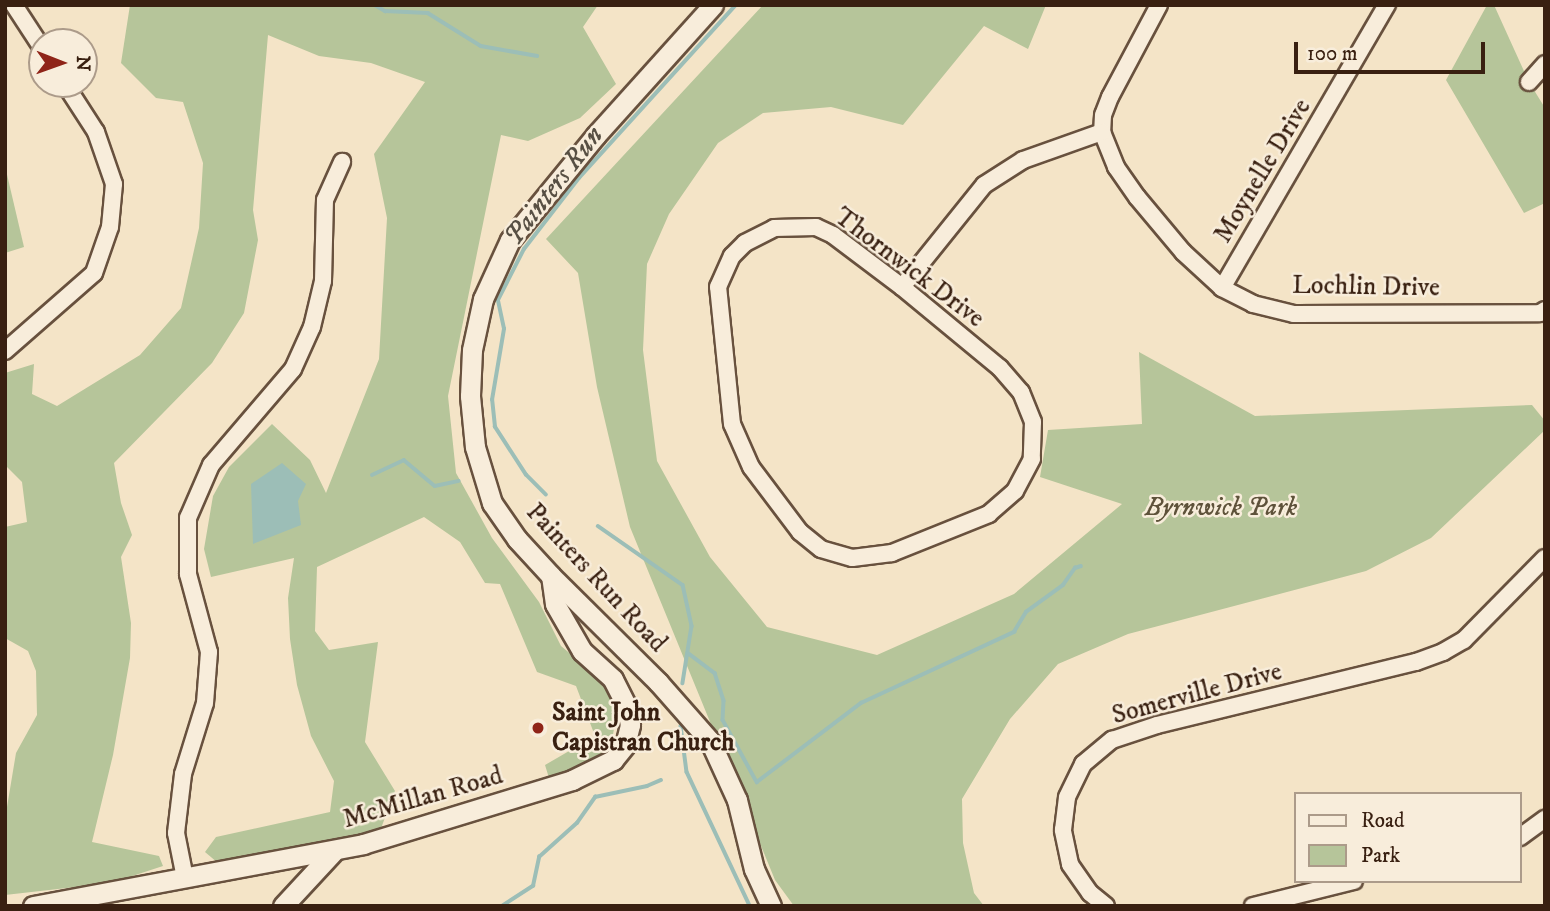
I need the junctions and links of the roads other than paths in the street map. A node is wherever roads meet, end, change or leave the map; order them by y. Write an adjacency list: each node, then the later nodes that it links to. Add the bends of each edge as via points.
1 (14, 5): 5 (street)
2 (713, 5): 16 (street, Painters Run Road, via 542,198 510,240 483,299 472,350 475,447 492,503)
3 (1159, 5): 9 (street, via 1110,97)
4 (1387, 5): 12 (street, Moynelle Drive)
5 (29, 28)
6 (1545, 64): 7 (street)
7 (1529, 82)
8 (74, 98): 14 (street, via 96,132 114,184 110,227 94,273)
9 (1102, 132): 11 (street, via 1023,160 984,185); 12 (street, Lochlin Drive, via 1116,167 1137,197 1183,252)
10 (342, 162): 20 (street, via 325,200 323,281 312,327 293,369 211,465 188,517 188,575 209,652 205,703 183,775 176,833)
11 (902, 287): 11 (street, Thornwick Drive, via 833,236 816,227 794,226 774,228 745,243 732,256 719,287 732,424 751,467 800,532 821,549 852,558 891,553 989,514 1016,491 1032,459 1033,422 1021,392 1000,368)
12 (1222, 288): 13 (street, Lochlin Drive, via 1253,304 1294,314)
13 (1545, 310)
14 (5, 351)
15 (1545, 558): 25 (street, Somerville Drive, via 1464,640 1443,652 1112,740 1083,764 1067,797 1063,830 1070,864 1090,893)
16 (551, 576): 19 (street, McMillan Road, via 555,604 582,651 613,679 626,705 630,725 625,745 613,760 572,780); 24 (street, Painters Run Road, via 659,682 710,741 737,800 754,869)
17 (1545, 819): 18 (street)
18 (1522, 836)
19 (334, 851): 20 (street, McMillan Road); 23 (street)
20 (185, 878): 22 (street, McMillan Road)
21 (1346, 883): 26 (street)
22 (33, 906)
23 (283, 906)
24 (771, 906)
25 (1106, 906)
26 (1253, 906)

